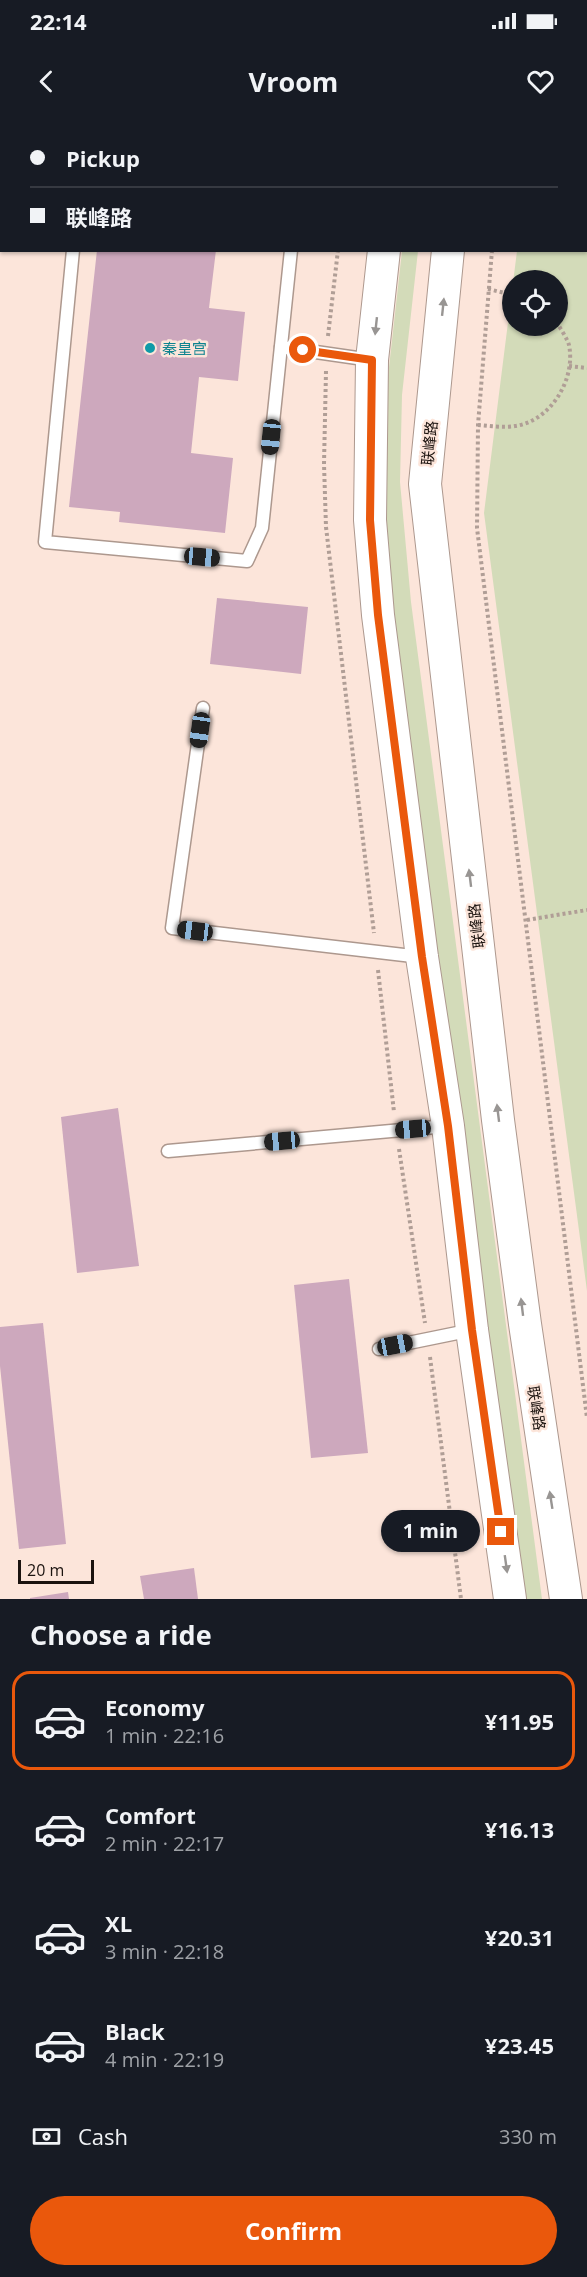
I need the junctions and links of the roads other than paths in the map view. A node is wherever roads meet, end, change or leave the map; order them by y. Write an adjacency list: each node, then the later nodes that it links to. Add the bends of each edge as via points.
1 (73, 252): 5 (lane, via 45,542 247,561 262,528)
2 (291, 252): 5 (lane)
3 (384, 252): 6 (main road, one-way to 6)
4 (448, 252): 14 (main road, 联峰路, one-way to 4, via 498,1120 425,484)
5 (280, 347): 6 (lane)
6 (372, 360): 8 (main road, via 370,520 378,615)
7 (203, 708): 8 (lane, via 172,928)
8 (422, 957): 9 (main road)
9 (448, 1126): 10 (lane); 11 (main road)
10 (168, 1151)
11 (472, 1330): 12 (lane); 13 (main road, one-way to 13)
12 (379, 1348)
13 (510, 1599)
14 (566, 1599)

